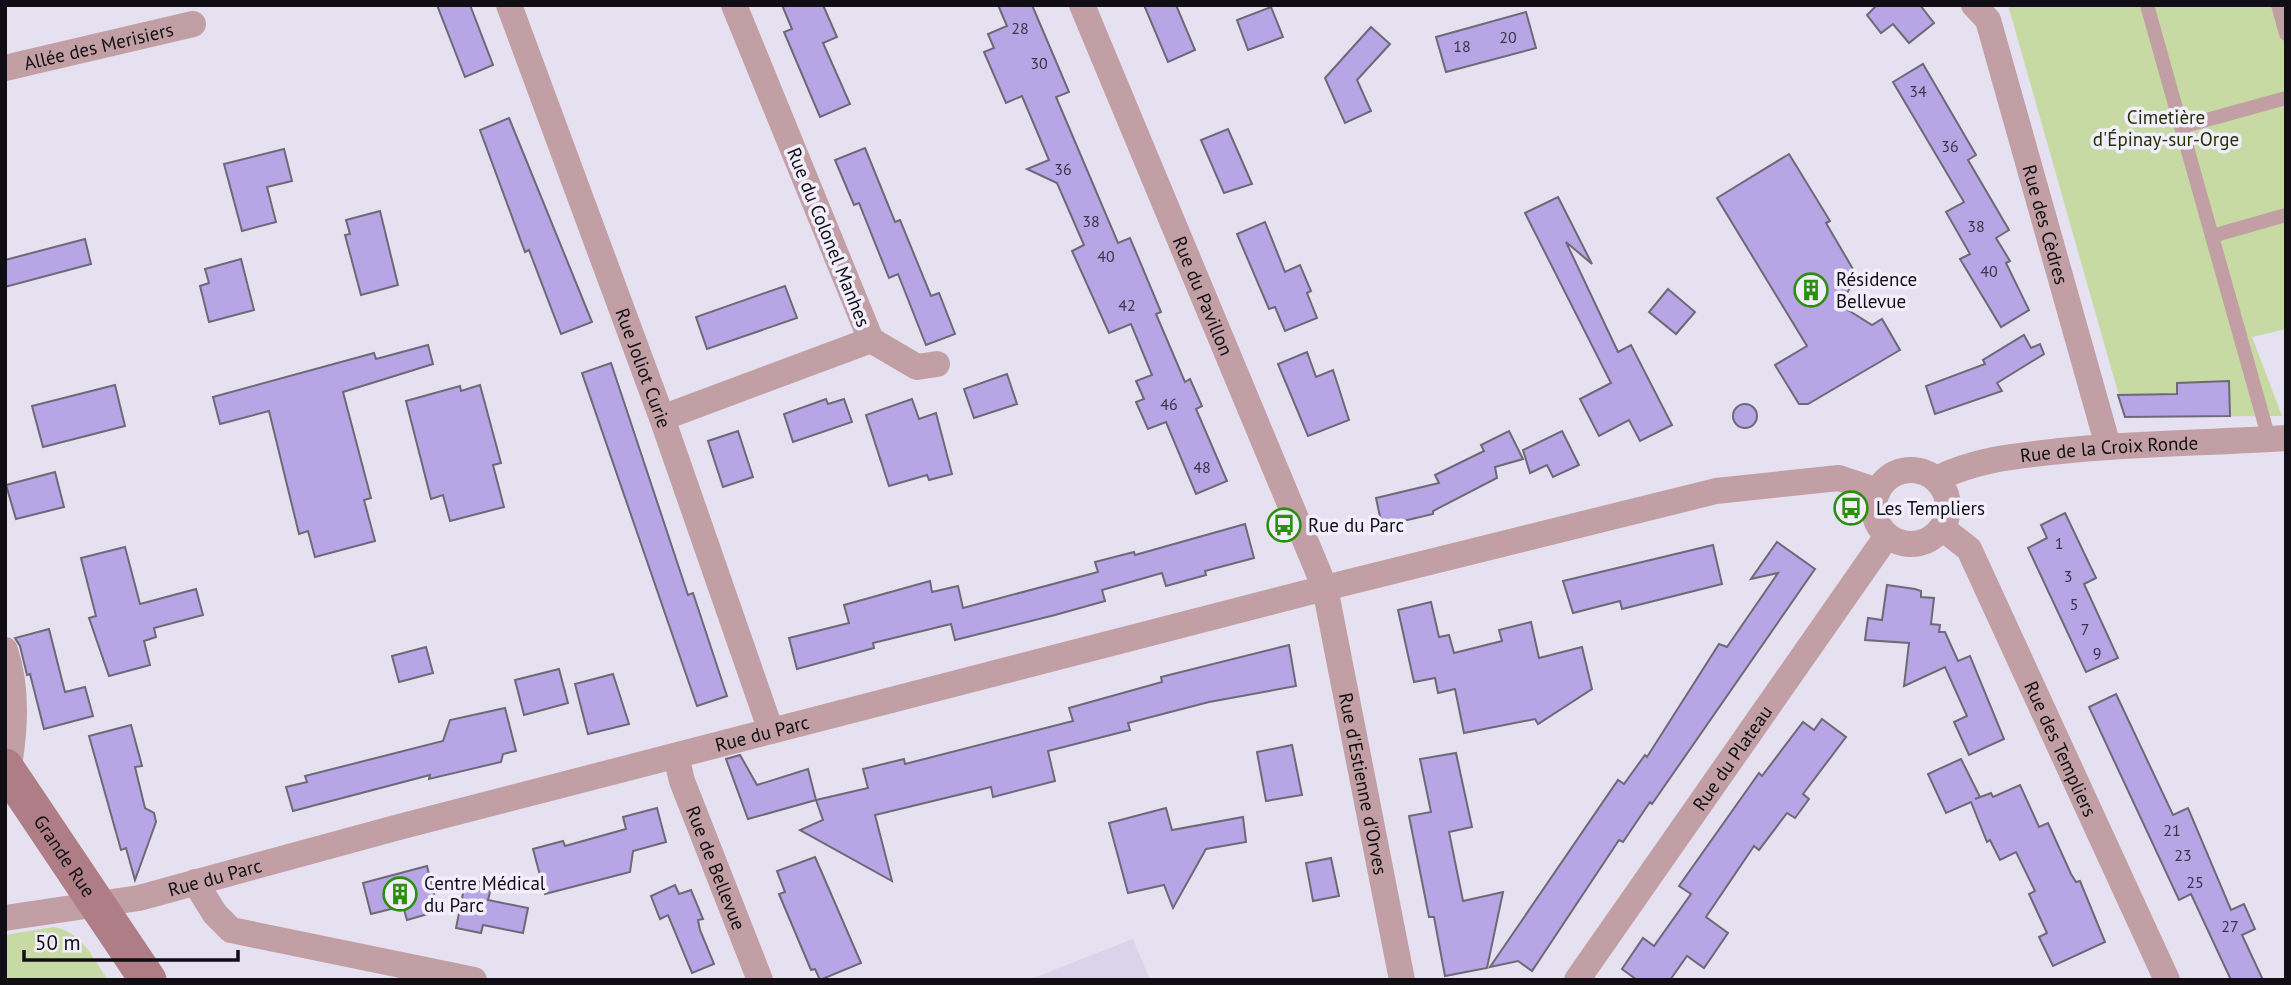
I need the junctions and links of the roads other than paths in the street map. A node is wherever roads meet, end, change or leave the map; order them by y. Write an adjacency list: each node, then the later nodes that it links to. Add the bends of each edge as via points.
1 (509, 5): 16 (street, Rue Joliot Curie)
2 (734, 5): 14 (street, Rue du Colonel Manhes)
3 (1082, 5): 23 (street, Rue du Pavillon)
4 (1975, 5): 18 (street, Rue des Cèdres, via 1988,20)
5 (2147, 5): 11 (lane)
6 (2278, 5): 8 (lane)
7 (192, 24): 9 (street, Allée des Merisiers)
8 (2286, 34)
9 (5, 68)
10 (2286, 98): 11 (lane)
11 (2181, 127): 13 (lane)
12 (2286, 215): 13 (lane)
13 (2212, 236): 17 (lane)
14 (871, 340): 15 (street, via 917,367); 16 (street, Rue du Colonel Manhes)
15 (937, 364)
16 (662, 418): 25 (street, Rue Joliot Curie)
17 (2277, 438): 18 (street, Rue de la Croix Ronde)
18 (2108, 446): 19 (street, Rue de la Croix Ronde, via 2002,457 1965,465)
19 (1936, 479): 20 (street, via 1927,473 1904,471 1893,474); 21 (street, via 1947,497 1947,519)
20 (1878, 491): 22 (street, via 1875,515); 23 (street, Rue du Parc, via 1839,478 1716,491)
21 (1942, 528): 22 (street, via 1923,543 1910,545); 31 (street, Rue des Templiers, via 1969,549)
22 (1887, 536): 36 (street, Rue du Plateau)
23 (1325, 588): 25 (street, Rue du Parc); 35 (street, Rue d'Estienne d'Orves)
24 (5, 650): 27 (street, via 12,672 14,737)
25 (771, 731): 26 (street, Rue du Parc)
26 (676, 756): 28 (street, Rue du Parc); 34 (street, Rue de Bellevue)
27 (7, 769): 29 (main road, Grande Rue)
28 (195, 882): 29 (street, Rue du Parc); 33 (street, via 215,914 231,929)
29 (97, 904): 30 (street, Rue du Parc); 32 (main road, Grande Rue)
30 (5, 918)
31 (2158, 975)
32 (148, 980)
33 (474, 980)
34 (761, 980)
35 (1402, 980)
36 (1577, 980)

